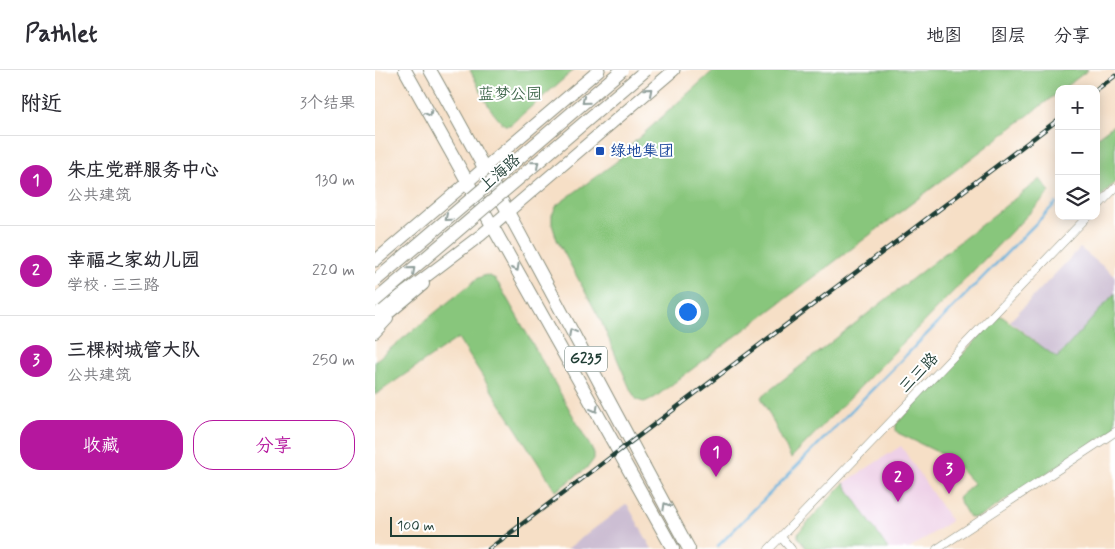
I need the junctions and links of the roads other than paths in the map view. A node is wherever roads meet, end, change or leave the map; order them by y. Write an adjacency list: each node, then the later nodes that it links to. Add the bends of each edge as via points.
1 (405, 70): 8 (highway, G235, one-way to 8)
2 (430, 70): 7 (highway, G235)
3 (599, 70): 7 (main road, 上海路)
4 (622, 70): 16 (highway, 上海路, one-way to 16, bridge)
5 (646, 70): 18 (highway, 上海路, one-way to 5, bridge)
6 (674, 70): 11 (main road, one-way to 6)
7 (485, 168): 8 (main road, 上海路); 11 (highway, G235)
8 (468, 183): 13 (highway, G235); 15 (main road, 上海路)
9 (1115, 188): 10 (street)
10 (1100, 204)
11 (509, 212): 13 (main road); 25 (highway, G235, one-way to 11)
12 (1085, 220): 23 (street, 三三路)
13 (492, 225): 14 (main road); 24 (highway, G235, one-way to 24)
14 (481, 235): 17 (street); 19 (main road)
15 (375, 261)
16 (375, 281)
17 (423, 284): 20 (highway); 21 (street)
18 (375, 301)
19 (375, 315)
20 (375, 324)
21 (375, 333)
22 (1115, 432): 28 (street)
23 (781, 537): 26 (street, 三三路); 27 (street)
24 (673, 549)
25 (689, 549)
26 (769, 549)
27 (791, 549)
28 (937, 549)

